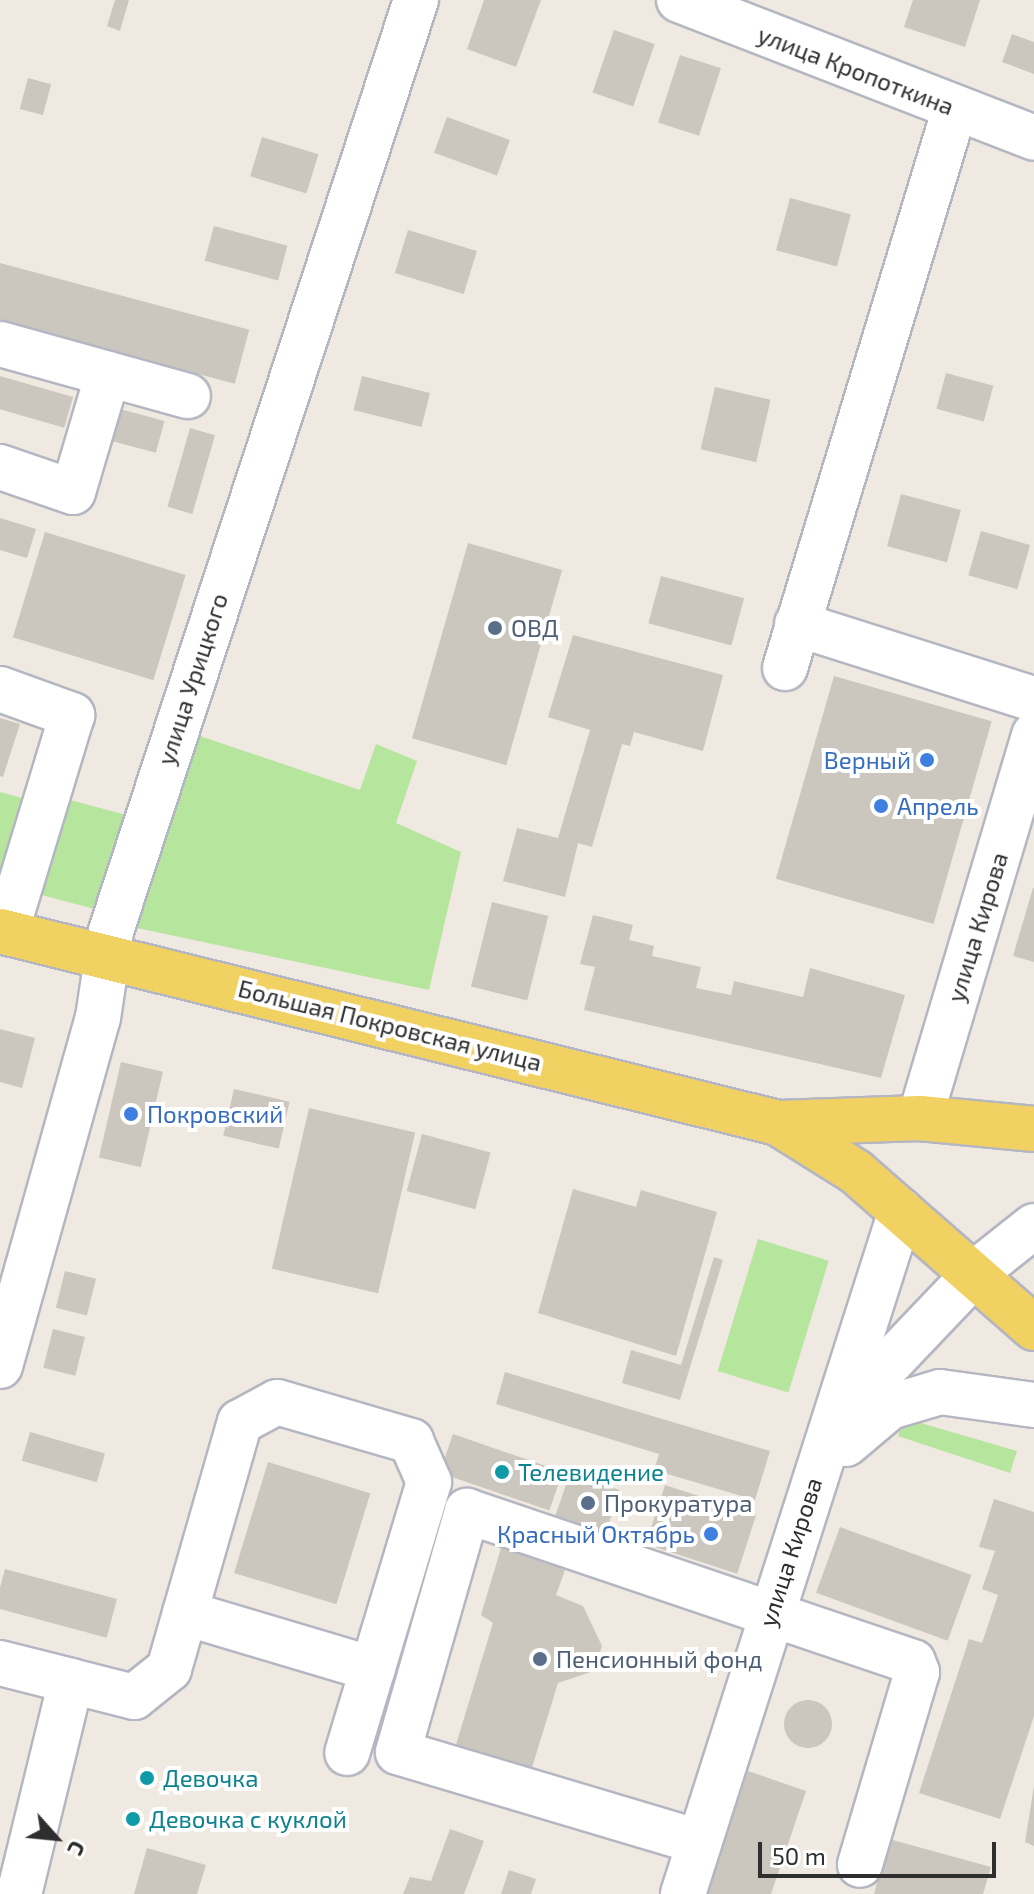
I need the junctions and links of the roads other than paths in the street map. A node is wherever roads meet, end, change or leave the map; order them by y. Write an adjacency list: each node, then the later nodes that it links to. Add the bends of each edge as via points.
1 (416, 0): 15 (street, улица Урицкого, via 218,594)
2 (679, 0): 3 (street, улица Кропоткина)
3 (955, 108): 4 (street, улица Кропоткина); 9 (street)
4 (1034, 138)
5 (0, 344): 6 (street)
6 (108, 374): 7 (street); 8 (street, via 73,492)
7 (188, 396)
8 (0, 467)
9 (797, 624): 10 (street); 12 (street)
10 (785, 668)
11 (0, 689): 14 (street, via 72,715)
12 (1034, 699)
13 (1034, 735): 16 (street, улица Кирова)
14 (3, 931): 15 (main road, Большая Покровская улица)
15 (109, 956): 17 (main road, Большая Покровская улица); 23 (street, улица Урицкого)
16 (920, 1118): 17 (main road); 18 (main road)
17 (778, 1123): 19 (main road)
18 (1034, 1129)
19 (901, 1211): 21 (main road); 25 (street, улица Кирова)
20 (1034, 1226): 21 (street)
21 (976, 1272): 22 (main road); 25 (street)
22 (1034, 1328)
23 (0, 1366)
24 (1034, 1405): 26 (street, via 940,1392 890,1407 858,1429)
25 (834, 1422): 26 (street, улица Кирова)
26 (809, 1494): 27 (street, улица Кирова)
27 (770, 1612): 33 (street, улица Кирова); 33 (street, via 467,1511 398,1752); 34 (street, via 916,1667)
28 (185, 1613): 30 (street); 30 (street, via 240,1422 277,1402 397,1436 411,1441 429,1482); 31 (street, via 169,1669 134,1697)
29 (0, 1663): 31 (street)
30 (373, 1669): 32 (street)
31 (71, 1681): 35 (street)
32 (347, 1753)
33 (699, 1842): 36 (street, улица Кирова)
34 (860, 1865)
35 (19, 1894)
36 (683, 1894)

